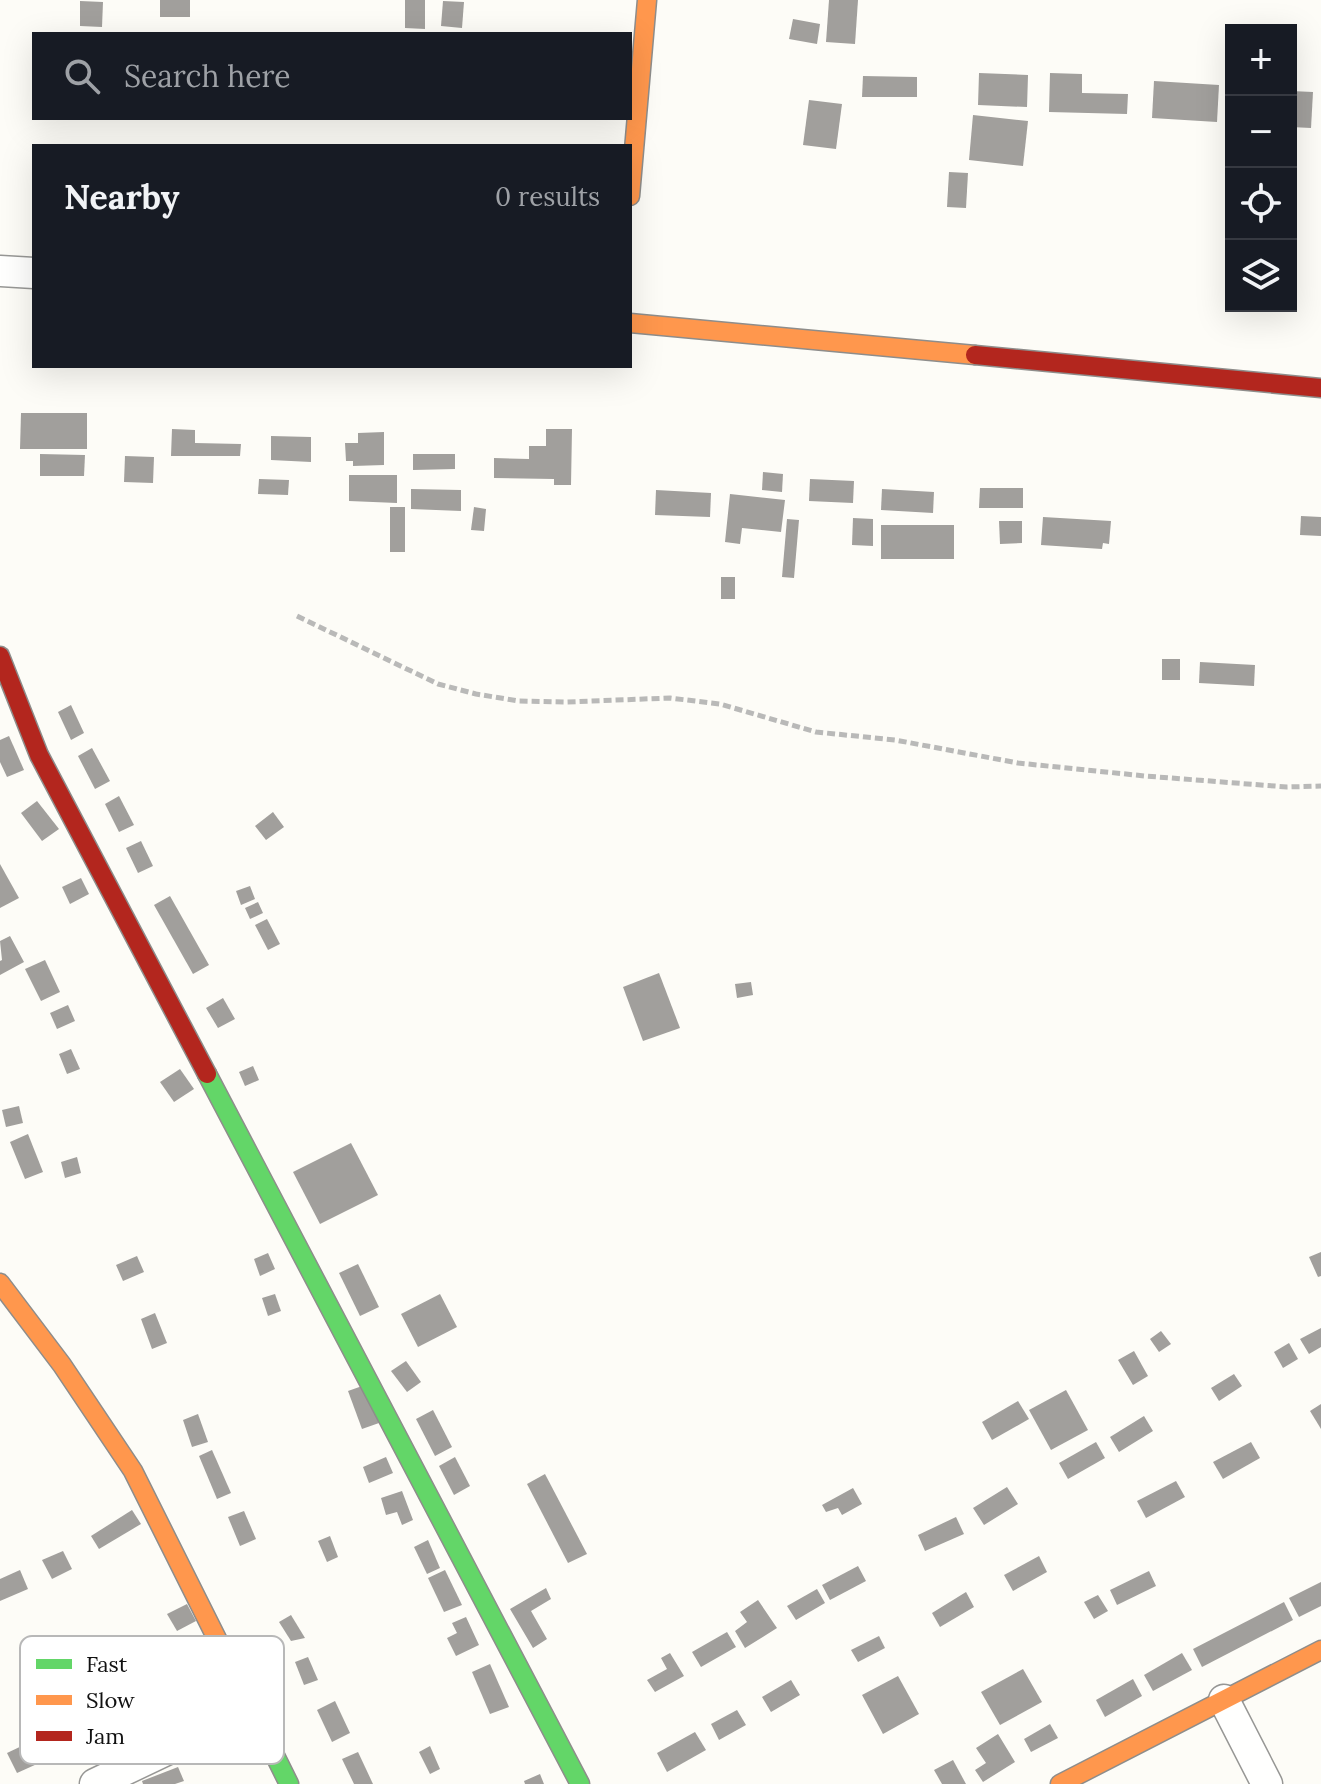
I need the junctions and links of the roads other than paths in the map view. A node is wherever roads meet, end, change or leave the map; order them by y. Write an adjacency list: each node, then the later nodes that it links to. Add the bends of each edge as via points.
1 (647, 0): 2 (street)
2 (632, 173)
3 (0, 271): 4 (street)
4 (32, 273)
5 (632, 323): 6 (street)
6 (1321, 388)
7 (1, 660): 16 (street, via 39,755)
8 (0, 1283): 9 (street, via 133,1471)
9 (214, 1636)
10 (1321, 1650): 11 (street)
11 (1224, 1700): 17 (street); 18 (street)
12 (137, 1764): 14 (street)
13 (278, 1764): 15 (street)
14 (95, 1784)
15 (289, 1784)
16 (580, 1784)
17 (1060, 1784)
18 (1267, 1784)

